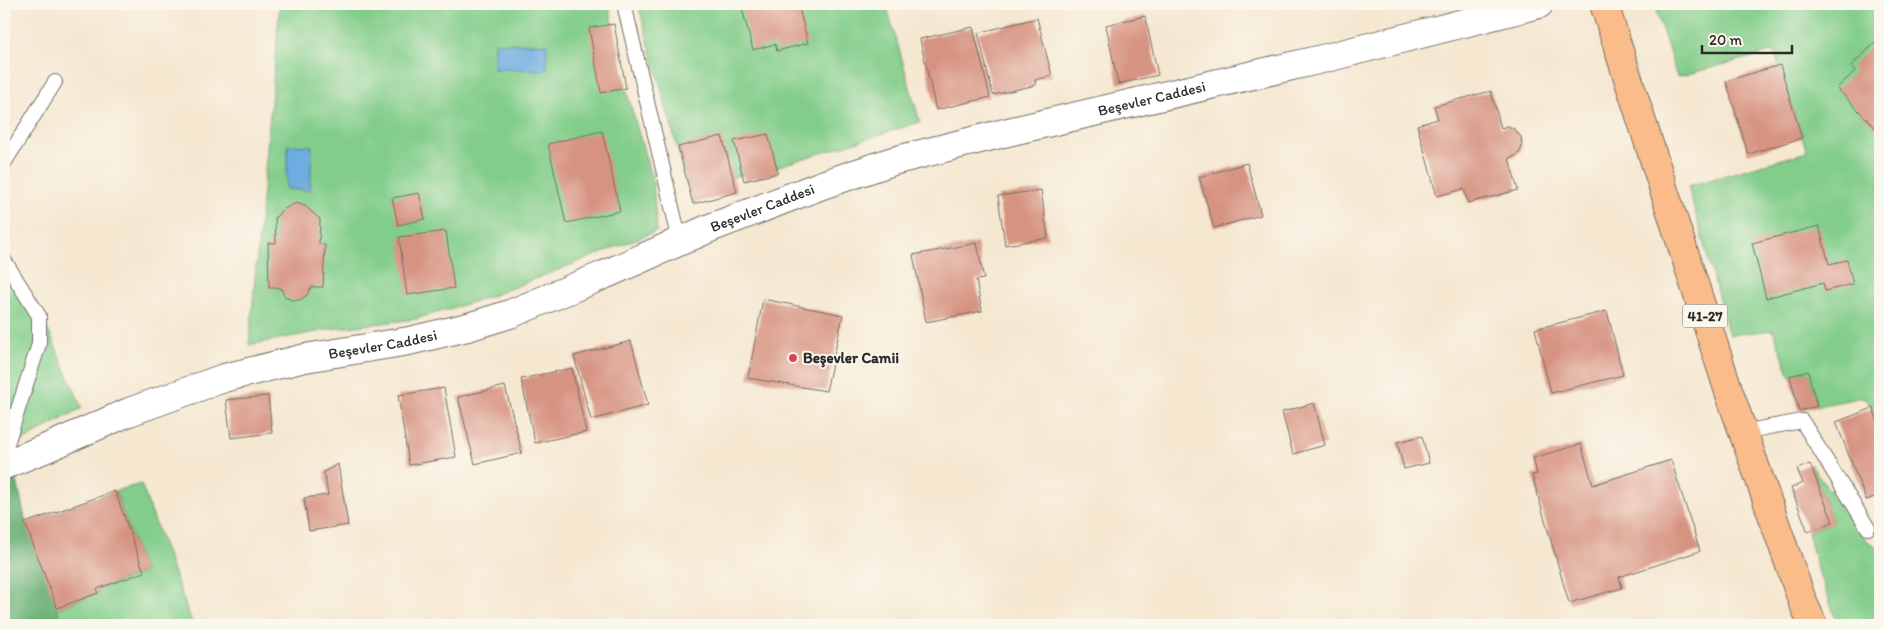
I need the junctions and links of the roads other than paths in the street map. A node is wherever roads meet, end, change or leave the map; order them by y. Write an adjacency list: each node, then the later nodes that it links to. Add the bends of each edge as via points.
1 (624, 4): 6 (lane)
2 (1539, 4): 6 (street, Beşevler Caddesi, via 893,161)
3 (1604, 4): 8 (main road, 41-27)
4 (55, 82): 5 (lane)
5 (4, 163)
6 (680, 241): 10 (street, Beşevler Caddesi, via 510,314 409,341 305,358 224,378 129,412)
7 (4, 260): 9 (lane, via 39,316 39,344)
8 (1743, 432): 11 (lane, via 1802,421); 12 (main road, 41-27)
9 (4, 453)
10 (4, 465)
11 (1868, 528)
12 (1805, 613): 13 (main road, 41-27)
13 (1813, 625)

